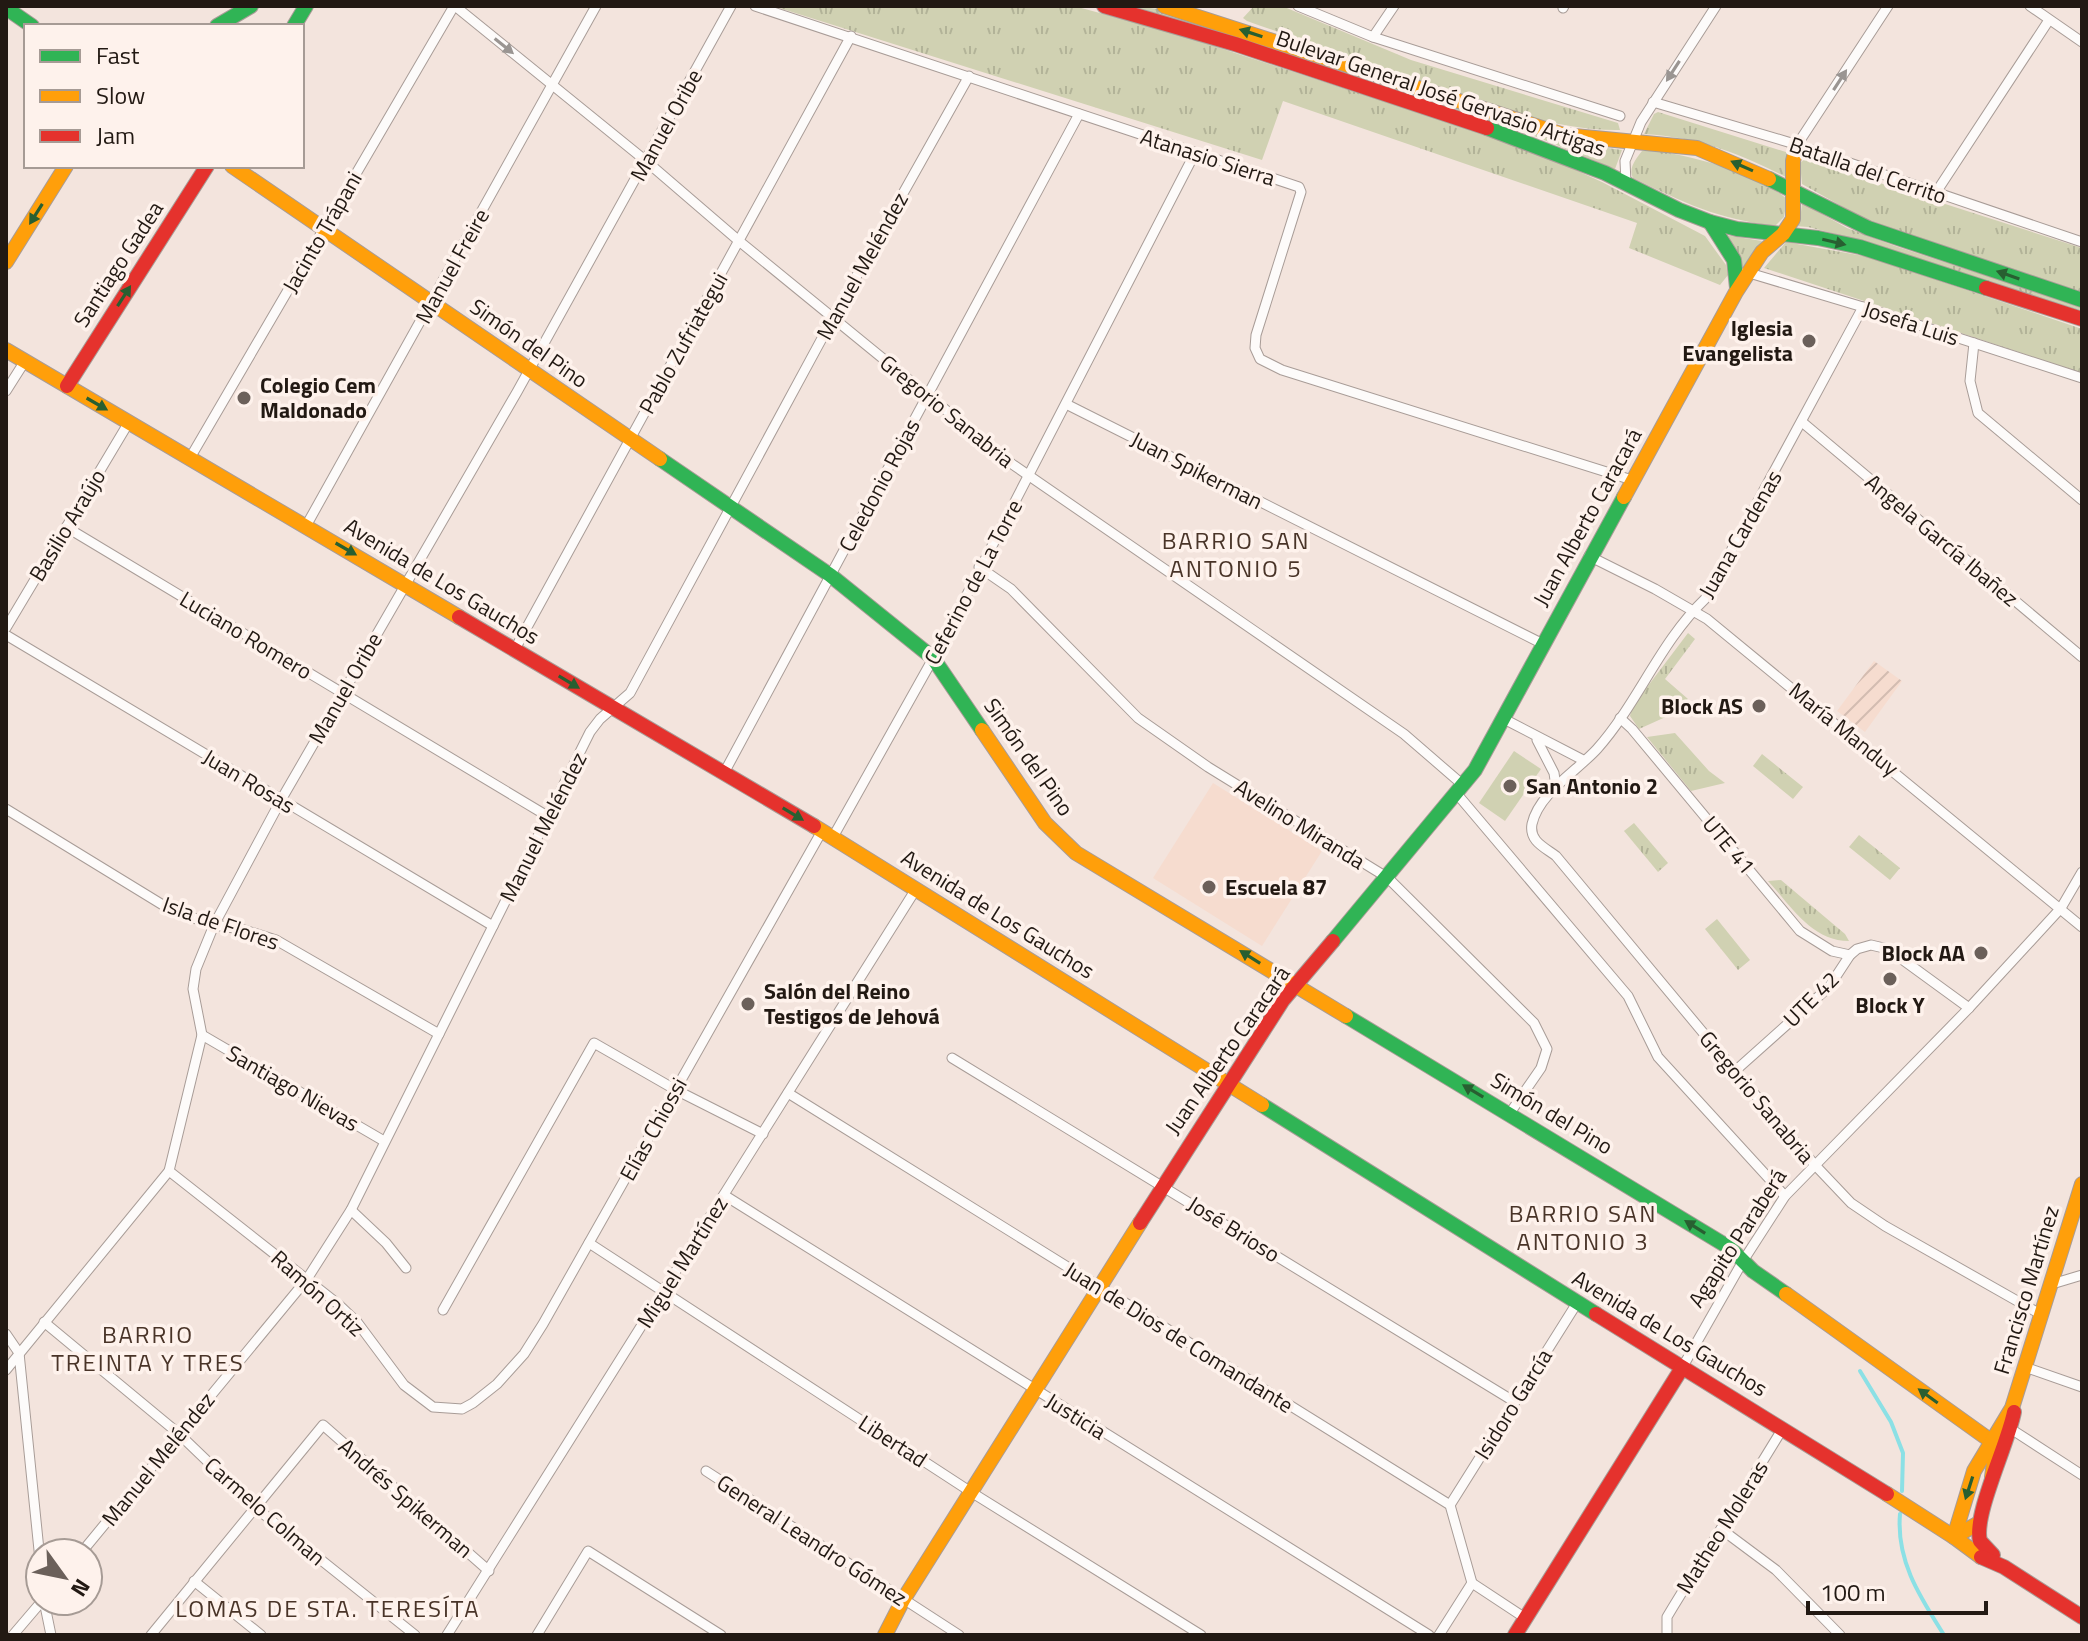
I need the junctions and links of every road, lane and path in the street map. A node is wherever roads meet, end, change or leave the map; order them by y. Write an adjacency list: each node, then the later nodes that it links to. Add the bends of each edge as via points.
1 (251, 6): 17 (street)
2 (306, 6): 18 (street)
3 (454, 6): 23 (street, Gregorio Sanabria, one-way to 23); 38 (street, Jacinto Trápani)
4 (596, 6): 23 (street, Manuel Freire)
5 (731, 6): 30 (street, Manuel Oribe)
6 (755, 6): 19 (street, Atanasio Sierra)
7 (1104, 6): 34 (street, Bulevar General José Gervasio Artigas, via 1529,142)
8 (1164, 6): 27 (street, Bulevar General José Gervasio Artigas, one-way to 8, via 1564,135)
9 (1298, 6): 20 (street)
10 (1394, 6): 20 (street)
11 (1888, 6): 28 (street, one-way to 11)
12 (2030, 6): 15 (street)
13 (1712, 7): 24 (street, one-way to 24)
14 (6, 8): 16 (street)
15 (2049, 20): 21 (street); 36 (street)
16 (29, 24)
17 (220, 24)
18 (295, 24)
19 (851, 36): 22 (street, Atanasio Sierra); 40 (street, Pablo Zufriategui)
20 (1373, 37): 26 (street)
21 (2082, 42)
22 (969, 76): 25 (street, Atanasio Sierra); 47 (street, Manuel Meléndez)
23 (553, 86): 30 (street, Gregorio Sanabria); 45 (street, Manuel Freire)
24 (1653, 102): 27 (street); 28 (street, Batalla del Cerrito)
25 (1079, 114): 29 (street, Atanasio Sierra); 56 (street, Celedonio Rojas)
26 (1620, 116)
27 (1632, 142): 34 (street, via 1623,170); 35 (street, Bulevar General José Gervasio Artigas, one-way to 27, via 1697,148)
28 (1797, 145): 35 (street); 36 (street, Batalla del Cerrito)
29 (1195, 153): 57 (street, Ceferino de La Torre); 63 (street, Atanasio Sierra, via 1301,189 1255,342 1256,354 1265,363)
30 (646, 161): 40 (street, Gregorio Sanabria); 52 (street, Manuel Oribe)
31 (65, 168): 42 (street, one-way to 42)
32 (206, 168): 54 (street, Santiago Gadea, one-way to 32)
33 (235, 168): 38 (street, Simón del Pino)
34 (1626, 183): 37 (street, Bulevar General José Gervasio Artigas)
35 (1793, 190): 39 (street, via 1794,213); 44 (street, Bulevar General José Gervasio Artigas, one-way to 35, via 1868,228)
36 (1935, 194): 41 (street, Batalla del Cerrito)
37 (1710, 222): 39 (street, Bulevar General José Gervasio Artigas); 43 (street)
38 (323, 229): 45 (street, Simón del Pino); 61 (street, Jacinto Trápani)
39 (1783, 234): 43 (street); 48 (street, Bulevar General José Gervasio Artigas, one-way to 48, via 1860,247)
40 (739, 241): 47 (street, Gregorio Sanabria); 60 (street, Pablo Zufriategui)
41 (2082, 242)
42 (6, 262)
43 (1743, 271): 46 (street, Josefa Luis); 63 (street, Juan Alberto Caracará)
44 (2082, 300)
45 (431, 303): 52 (street, Simón del Pino); 66 (street, Manuel Freire)
46 (1863, 307): 49 (street, Josefa Luis); 59 (street, Juana Cardenas)
47 (833, 318): 56 (street, Gregorio Sanabria); 65 (street, Manuel Meléndez)
48 (2082, 319)
49 (1974, 343): 53 (street, Josefa Luis); 64 (street, via 1970,381 1978,413)
50 (6, 350): 51 (street, Avenida de Los Gauchos)
51 (25, 361): 54 (street, Avenida de Los Gauchos); 55 (street)
52 (529, 370): 60 (street, Simón del Pino); 71 (street, Manuel Oribe)
53 (2082, 378)
54 (67, 386): 58 (street, Avenida de Los Gauchos, one-way to 58)
55 (6, 391)
56 (927, 396): 62 (street, Gregorio Sanabria); 70 (street, Celedonio Rojas)
57 (1066, 404): 62 (street, Ceferino de La Torre); 75 (street, Juan Spikerman)
58 (129, 422): 61 (street, Avenida de Los Gauchos); 67 (street, Basilio Araújo)
59 (1802, 422): 72 (street, Juana Cardenas, via 1705,599); 77 (street, Angela García Ibañez)
60 (630, 439): 65 (street, Simón del Pino); 76 (street, Pablo Zufriategui)
61 (190, 458): 66 (street, Avenida de Los Gauchos)
62 (1028, 477): 69 (street, Ceferino de La Torre); 87 (street, Gregorio Sanabria, via 1404,734)
63 (1632, 480): 68 (street, Juan Alberto Caracará)
64 (2082, 500)
65 (731, 507): 70 (street, Simón del Pino); 80 (street, Manuel Meléndez, via 630,693)
66 (306, 526): 71 (street, Avenida de Los Gauchos, one-way to 71)
67 (66, 527): 73 (street, Basilio Araújo); 79 (street, Luciano Romero)
68 (1589, 556): 72 (street, María Manduy); 75 (street, Juan Alberto Caracará)
69 (979, 567): 78 (street, Ceferino de La Torre); 94 (street, Avelino Miranda, via 1011,589 1138,718)
70 (830, 575): 78 (street, Simón del Pino); 85 (street, Celedonio Rojas)
71 (405, 584): 76 (street, Avenida de Los Gauchos); 79 (street, Manuel Oribe)
72 (1693, 611): 81 (street, Juana Cardenas); 96 (street, María Manduy)
73 (6, 628)
74 (6, 635): 88 (street, Juan Rosas)
75 (1543, 644): 82 (street, Juan Alberto Caracará)
76 (515, 649): 80 (street, Avenida de Los Gauchos, one-way to 80)
77 (2082, 657)
78 (933, 658): 92 (street, Ceferino de La Torre); 101 (street, Simón del Pino, one-way to 78, via 1076,853 1045,823)
79 (342, 693): 88 (street, Manuel Oribe); 90 (street, Luciano Romero)
80 (614, 709): 85 (street, Avenida de Los Gauchos); 90 (street, Manuel Meléndez, via 590,732)
81 (1620, 718): 84 (street, Juana Cardenas); 100 (street, UTE 41, via 1800,931 1832,951)
82 (1504, 719): 83 (street); 87 (street, Juan Alberto Caracará)
83 (1535, 737): 84 (street); 86 (street)
84 (1583, 760): 86 (street, Juana Cardenas)
85 (724, 773): 92 (street, Avenida de Los Gauchos, one-way to 92)
86 (1556, 787): 91 (street, Juana Cardenas)
87 (1460, 790): 94 (street, Juan Alberto Caracará); 118 (street, Gregorio Sanabria, via 1628,996 1658,1057)
88 (281, 800): 97 (street, Manuel Oribe); 98 (street, Juan Rosas)
89 (6, 809): 97 (street, Isla de Flores, via 171,910)
90 (549, 817): 98 (street, Manuel Meléndez)
91 (1534, 819): 106 (street, Gregorio Sanabria, via 1535,841 1556,856)
92 (828, 834): 95 (street, Avenida de Los Gauchos); 108 (street, Elías Chiossi)
93 (2082, 872): 96 (street, Agapito Paraberá)
94 (1388, 878): 101 (street, Juan Alberto Caracará); 110 (street, Avelino Miranda, via 1534,1023 1547,1049 1541,1068)
95 (916, 889): 107 (street, Avenida de Los Gauchos); 109 (street, Miguel Martínez)
96 (2061, 908): 99 (street, María Manduy); 102 (street, Agapito Paraberá)
97 (214, 925): 103 (street, Isla de Flores, via 276,940); 104 (street, Manuel Oribe, via 193,989)
98 (493, 926): 103 (street, Manuel Meléndez)
99 (2082, 927)
100 (1850, 955): 102 (street, UTE 42, via 1871,945 1888,949); 106 (street, UTE 42, via 1829,987)
101 (1296, 986): 107 (street, Juan Alberto Caracará); 110 (street, Simón del Pino, one-way to 101)
102 (1969, 1008): 113 (street, Agapito Paraberá)
103 (439, 1034): 112 (street, Manuel Meléndez)
104 (202, 1035): 112 (street, Santiago Nievas); 114 (street, Manuel Oribe)
105 (952, 1058): 116 (street, José Brioso)
106 (1735, 1071): 113 (street, Gregorio Sanabria)
107 (1226, 1083): 116 (street, Juan Alberto Caracará); 128 (street, Avenida de Los Gauchos)
108 (676, 1090): 111 (street); 120 (street, Elías Chiossi); 129 (street, via 594,1043)
109 (788, 1093): 111 (street, Miguel Martínez); 126 (street, Juan de Dios de Comandante)
110 (1510, 1113): 121 (street, Simón del Pino, one-way to 110, via 1730,1248)
111 (763, 1134): 117 (street, Miguel Martínez)
112 (384, 1141): 119 (street, Manuel Meléndez)
113 (1814, 1164): 118 (street, Agapito Paraberá); 130 (street, Gregorio Sanabria, via 1851,1203 1885,1226)
114 (169, 1171): 124 (street, Ramón Ortiz); 131 (street, Manuel Oribe)
115 (2082, 1184): 125 (street, Francisco Martínez)
116 (1162, 1185): 126 (street, Juan Alberto Caracará); 139 (street, José Brioso)
117 (724, 1195): 127 (street, Miguel Martínez); 138 (street, Justicia)
118 (1785, 1196): 121 (street, Agapito Paraberá)
119 (351, 1210): 122 (street); 124 (street, Manuel Meléndez)
120 (589, 1243): 127 (street, Libertad); 141 (street, Elías Chiossi, via 524,1354 497,1384)
121 (1743, 1261): 135 (street, Agapito Paraberá); 145 (street, Simón del Pino, one-way to 121)
122 (406, 1268)
123 (2082, 1275): 125 (street)
124 (307, 1279): 141 (street, Ramón Ortiz, via 357,1322 404,1385 433,1407); 144 (street, Manuel Meléndez)
125 (2052, 1284): 130 (street, Francisco Martínez)
126 (1098, 1287): 138 (street, Juan Alberto Caracará); 150 (street, Juan de Dios de Comandante)
127 (663, 1291): 149 (street, Libertad); 158 (street, Miguel Martínez)
128 (1577, 1303): 135 (street, Avenida de Los Gauchos); 139 (street, Isidoro García)
129 (443, 1310)
130 (2042, 1315): 134 (street, Francisco Martínez)
131 (44, 1322): 133 (street, Manuel Oribe); 144 (street, Carmelo Colman)
132 (6, 1334): 133 (street)
133 (19, 1353): 136 (street, Manuel Oribe); 154 (street)
134 (2025, 1367): 137 (street); 140 (street, Francisco Martínez)
135 (1682, 1368): 142 (street, Avenida de Los Gauchos); 164 (street, Agapito Paraberá)
136 (6, 1370)
137 (2082, 1387)
138 (1034, 1390): 149 (street, Juan Alberto Caracará); 176 (street, Justicia)
139 (1515, 1402): 150 (street, Isidoro García)
140 (2012, 1408): 143 (street, Francisco Martínez); 145 (street, Francisco Martínez)
141 (462, 1409)
142 (1783, 1428): 153 (street, Matheo Moleras); 156 (street, Avenida de Los Gauchos)
143 (2011, 1429): 147 (street); 148 (street, Francisco Martínez)
144 (178, 1433): 151 (street, Carmelo Colman); 155 (street, Manuel Meléndez)
145 (1991, 1441): 148 (street); 156 (street, Francisco Martínez, one-way to 156, via 1974,1471)
146 (706, 1471): 161 (street, General Leandro Gómez)
147 (2082, 1475)
148 (1992, 1477): 152 (street, Francisco Martínez)
149 (971, 1492): 161 (street, Juan Alberto Caracará); 175 (street, Libertad)
150 (1450, 1505): 160 (street)
151 (256, 1508): 158 (street, Andrés Spikerman, via 323,1425); 159 (street); 169 (street, Carmelo Colman)
152 (1979, 1523): 156 (street); 157 (street, Avenida de Los Gauchos, via 1980,1544)
153 (1721, 1529): 165 (street, Matheo Moleras, via 1673,1607); 179 (street, via 1776,1570)
154 (38, 1537)
155 (94, 1537)
156 (1954, 1537): 157 (street, Avenida de Los Gauchos)
157 (2004, 1567): 163 (street, Avenida de Los Gauchos)
158 (489, 1571): 170 (street, Miguel Martínez)
159 (194, 1581): 167 (street); 168 (street)
160 (1472, 1583): 164 (street); 177 (street)
161 (903, 1600): 173 (street, Juan Alberto Caracará); 174 (street, General Leandro Gómez)
162 (29, 1617): 166 (street)
163 (2082, 1617)
164 (1525, 1618): 178 (street, Agapito Paraberá)
165 (1666, 1631)
166 (13, 1635)
167 (151, 1635)
168 (261, 1635)
169 (415, 1635)
170 (447, 1635)
171 (537, 1635): 172 (street, via 588,1551)
172 (721, 1635)
173 (885, 1635)
174 (959, 1635)
175 (1201, 1635)
176 (1429, 1635)
177 (1439, 1635)
178 (1515, 1635)
179 (1840, 1635)

